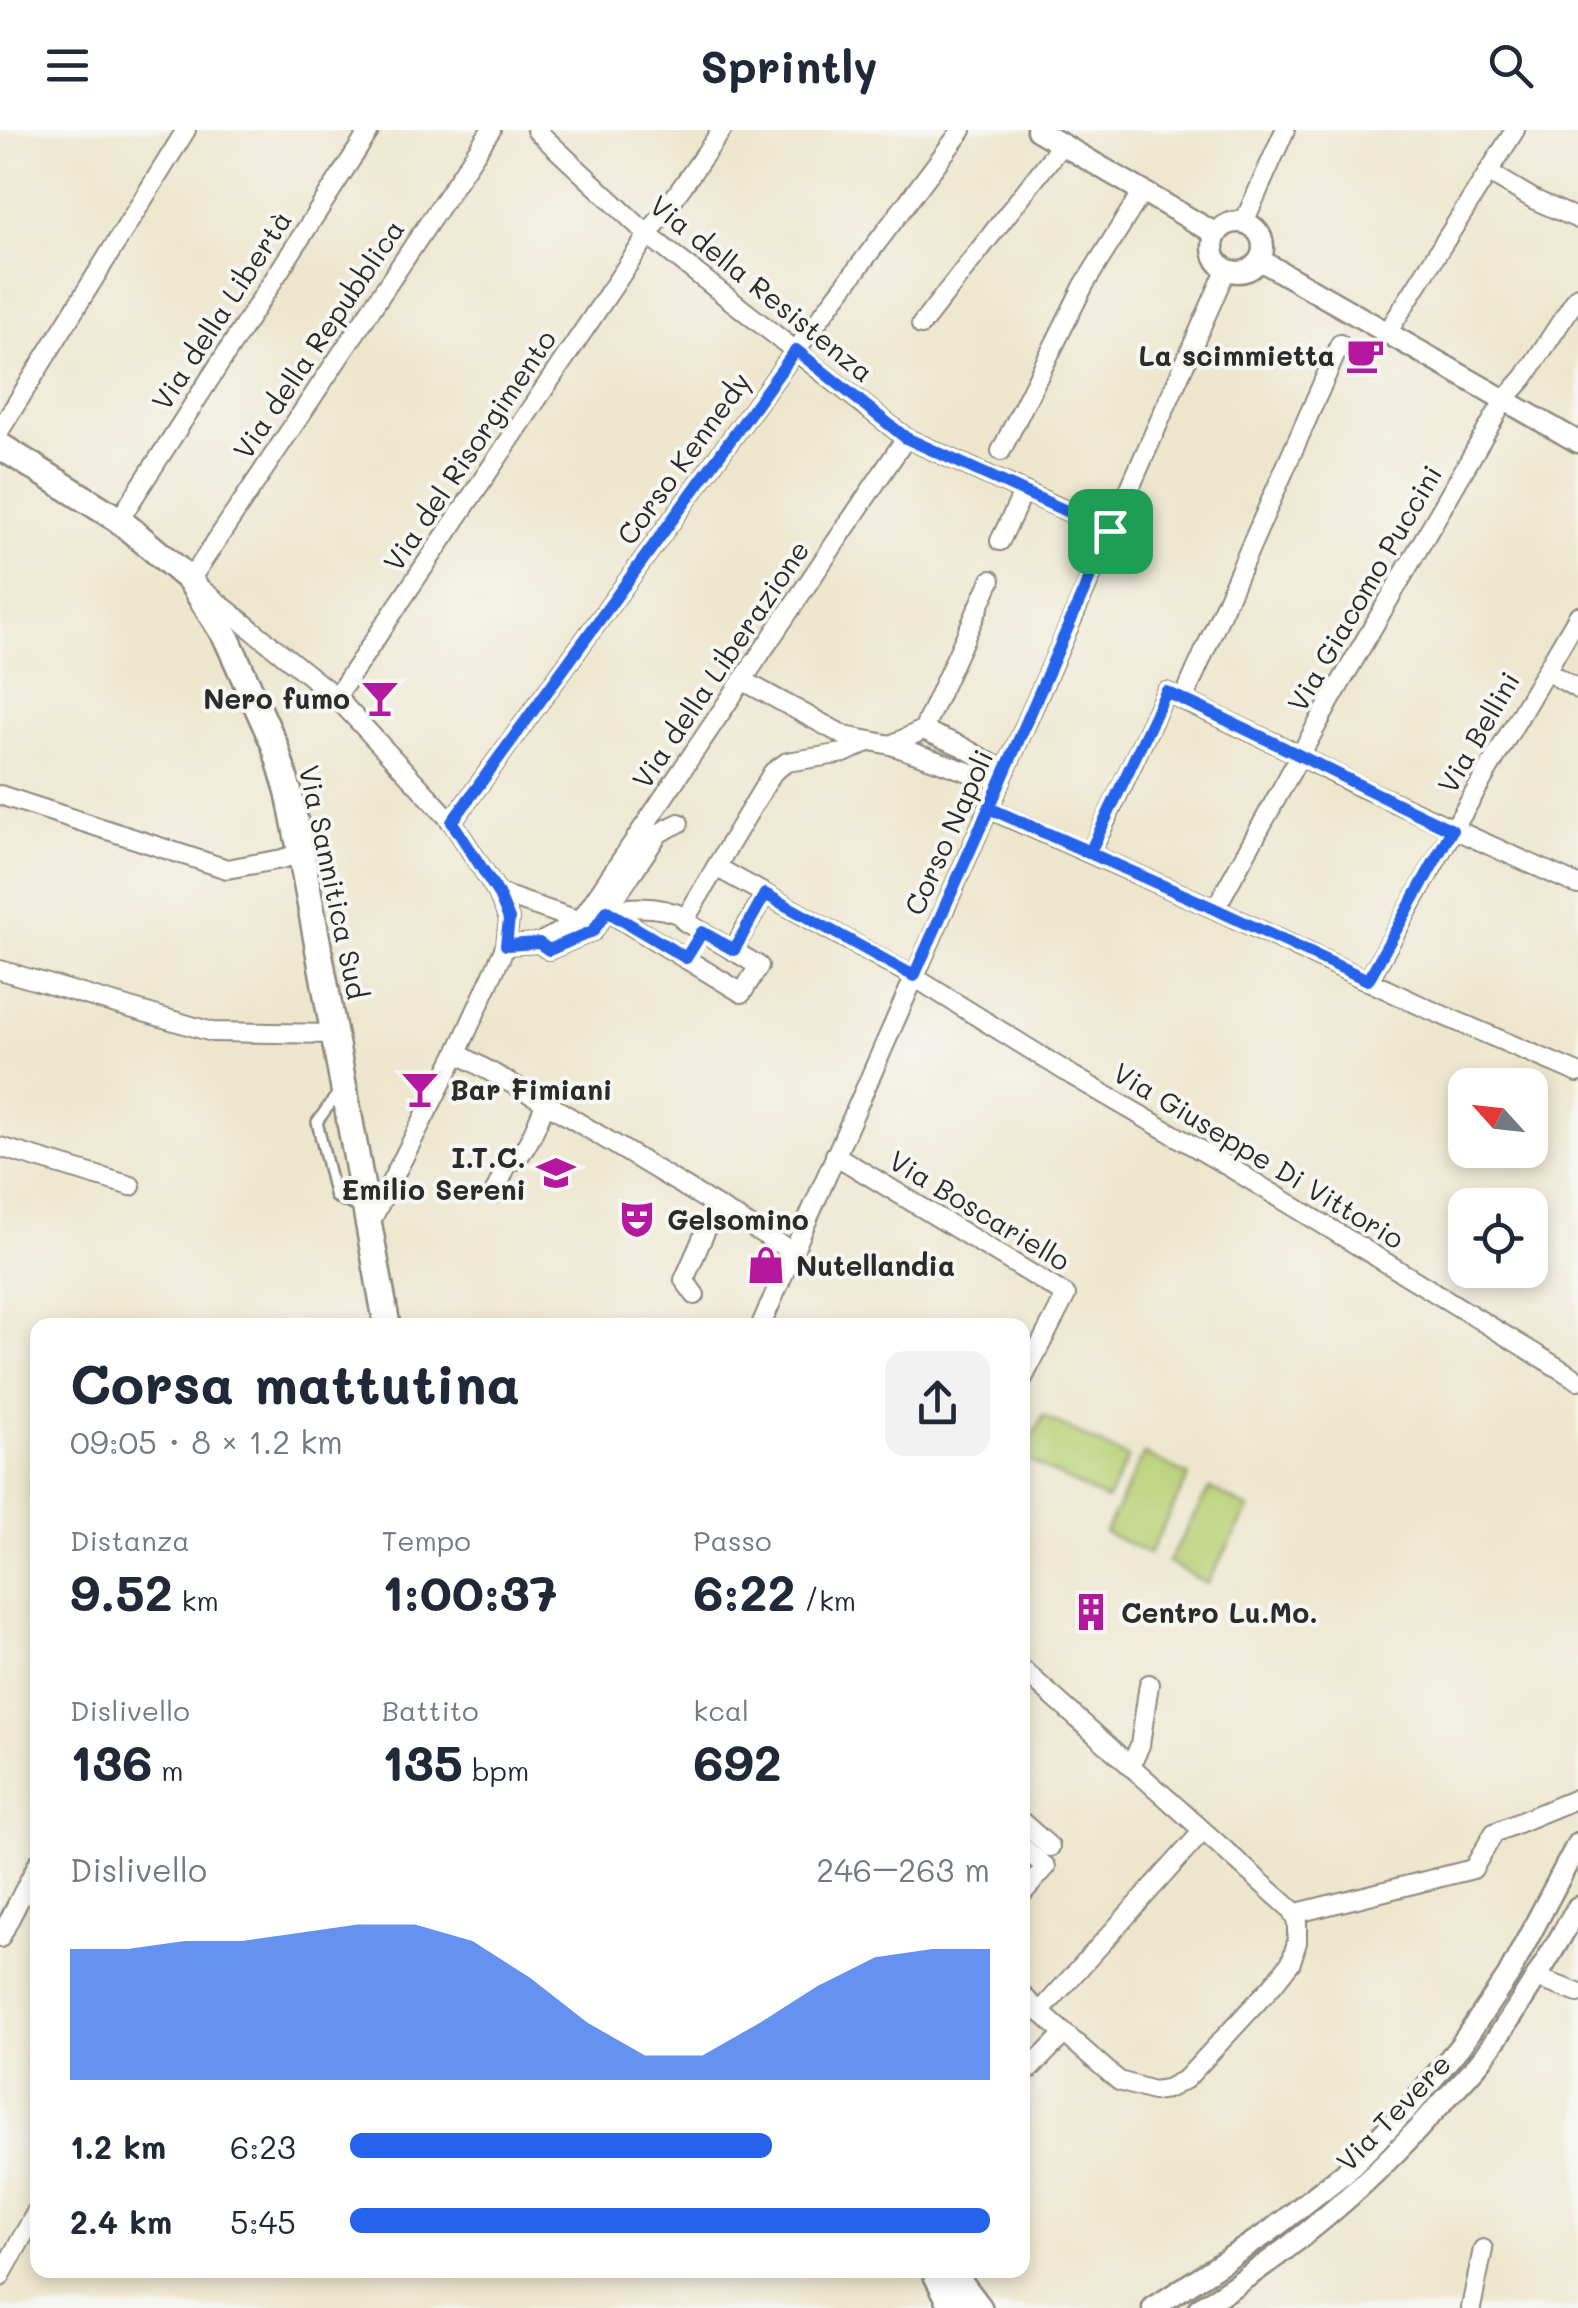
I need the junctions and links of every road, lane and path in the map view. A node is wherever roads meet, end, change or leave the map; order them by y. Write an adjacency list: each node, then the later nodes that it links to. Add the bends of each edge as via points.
1 (186, 130): 25 (street)
2 (370, 130): 31 (street, Via della Libertà)
3 (491, 130): 34 (street, Via della Repubblica)
4 (536, 130): 15 (street, Via della Resistenza)
5 (722, 130): 15 (street, Via del Risorgimento)
6 (962, 130): 23 (street, Corso Kennedy)
7 (1037, 130): 10 (street)
8 (1285, 130): 14 (street)
9 (1515, 130): 11 (street)
10 (1062, 144): 12 (street); 20 (street)
11 (1488, 172): 13 (street); 21 (street)
12 (1142, 192): 16 (street); 29 (street, via 1084,286)
13 (1578, 219)
14 (1244, 222): 16 (street); 17 (street, via 1261,237)
15 (648, 234): 23 (street, Via della Resistenza); 40 (street, Via del Risorgimento)
16 (1216, 234): 18 (street, via 1215,258)
17 (1260, 260): 18 (street, via 1249,270); 21 (street)
18 (1226, 270): 32 (street, Corso Napoli)
19 (1578, 296): 24 (street, Via Giacomo Puccini)
20 (921, 325)
21 (1387, 333): 24 (street)
22 (1340, 344): 41 (street)
23 (796, 350): 26 (street, Via della Resistenza); 50 (street, Corso Kennedy)
24 (1505, 399): 27 (street); 45 (street, Via Giacomo Puccini)
25 (0, 430)
26 (906, 438): 30 (street, Via della Resistenza); 38 (street, Via della Liberazione)
27 (1578, 442)
28 (0, 446): 31 (main road, Via Sannitica Sud)
29 (1001, 451)
30 (1023, 493): 32 (street, Via della Resistenza); 33 (street)
31 (119, 520): 34 (main road, Via Sannitica Sud)
32 (1110, 531): 46 (street, Corso Napoli)
33 (1000, 541)
34 (190, 580): 40 (street); 53 (main road, Via Sannitica Sud, via 227,639 275,746)
35 (991, 580): 42 (street)
36 (1578, 616): 37 (street, Via Bellini)
37 (1546, 671): 39 (street); 52 (street, Via Bellini)
38 (742, 680): 43 (street, via 846,736); 62 (street, Via della Liberazione)
39 (1578, 689)
40 (336, 697): 50 (street)
41 (1184, 700): 45 (street); 54 (street, via 1166,692)
42 (922, 730): 44 (street); 46 (street)
43 (871, 741): 44 (street); 55 (street, via 844,753 788,762 773,772)
44 (891, 745): 46 (street, via 978,775)
45 (1300, 757): 52 (street); 59 (street, Via Giacomo Puccini)
46 (1003, 775): 48 (street, Corso Napoli)
47 (3, 796): 49 (street); 53 (street, via 227,869)
48 (989, 808): 54 (street); 69 (street, Corso Napoli)
49 (0, 817)
50 (452, 822): 57 (street)
51 (679, 823): 60 (street, Via della Liberazione, via 659,833)
52 (1452, 830): 56 (street); 70 (street, Via Bellini)
53 (301, 852): 71 (main road, Via Sannitica Sud)
54 (1090, 852): 59 (street)
55 (716, 867): 58 (street); 61 (street)
56 (1578, 886)
57 (498, 893): 62 (street); 65 (street, via 509,919)
58 (765, 894): 66 (street); 69 (street)
59 (1215, 909): 70 (street)
60 (607, 911): 61 (street, via 632,906); 64 (street, Via della Liberazione, via 593,931 549,950); 67 (street)
61 (686, 918): 63 (street)
62 (580, 921): 64 (street, Via della Liberazione)
63 (702, 932): 66 (street); 67 (lane)
64 (539, 943): 65 (street, Via della Liberazione)
65 (506, 945): 72 (street)
66 (734, 950): 67 (street, via 759,966 742,992)
67 (686, 958)
68 (0, 970): 71 (street, via 212,1032)
69 (914, 976): 76 (street, Corso Napoli); 86 (street, Via Giuseppe Di Vittorio)
70 (1368, 980): 73 (street)
71 (334, 1034): 80 (main road, Via Sannitica Sud)
72 (456, 1053): 74 (street); 80 (street)
73 (1578, 1073)
74 (546, 1103): 78 (street); 79 (street)
75 (0, 1147): 77 (street)
76 (835, 1154): 81 (street, Corso Napoli); 85 (street, Via Boscariello, via 1066,1295)
77 (131, 1186)
78 (494, 1194)
79 (716, 1207): 81 (street); 82 (street, via 684,1280)
80 (368, 1217): 83 (main road, Via Sannitica Sud)
81 (792, 1252): 84 (street, Corso Napoli)
82 (695, 1295)
83 (386, 1318)
84 (764, 1318)
85 (1030, 1365)
86 (1578, 1380)
87 (1030, 1677): 89 (street)
88 (1148, 1684): 89 (street)
89 (1131, 1766): 92 (street)
90 (1578, 1798): 99 (street, via 1494,1833 1472,1869)
91 (1030, 1829): 94 (street)
92 (1203, 1831): 99 (street); 104 (street)
93 (1578, 1843): 114 (street, via 1508,1976 1410,2106 1344,2174)
94 (1050, 1847)
95 (1030, 1854): 97 (street, via 1046,1867)
96 (30, 1879): 100 (street)
97 (1030, 1885)
98 (1578, 1907): 101 (street, Via Tevere)
99 (1293, 1914): 105 (street, via 1297,1942 1291,1962 1186,2078 1167,2090 1119,2081)
100 (0, 1938)
101 (1538, 1978): 102 (street); 115 (street, Via Tevere, via 1482,2059 1396,2154 1302,2238)
102 (1578, 1992)
103 (1030, 2003): 104 (street)
104 (1040, 2012): 105 (street)
105 (1064, 2034): 106 (street)
106 (1030, 2069)
107 (30, 2223): 109 (street)
108 (1483, 2249): 116 (street)
109 (0, 2277)
110 (938, 2278): 112 (main road)
111 (956, 2278): 113 (main road)
112 (954, 2308)
113 (980, 2308)
114 (1153, 2308)
115 (1200, 2308)
116 (1471, 2308)

